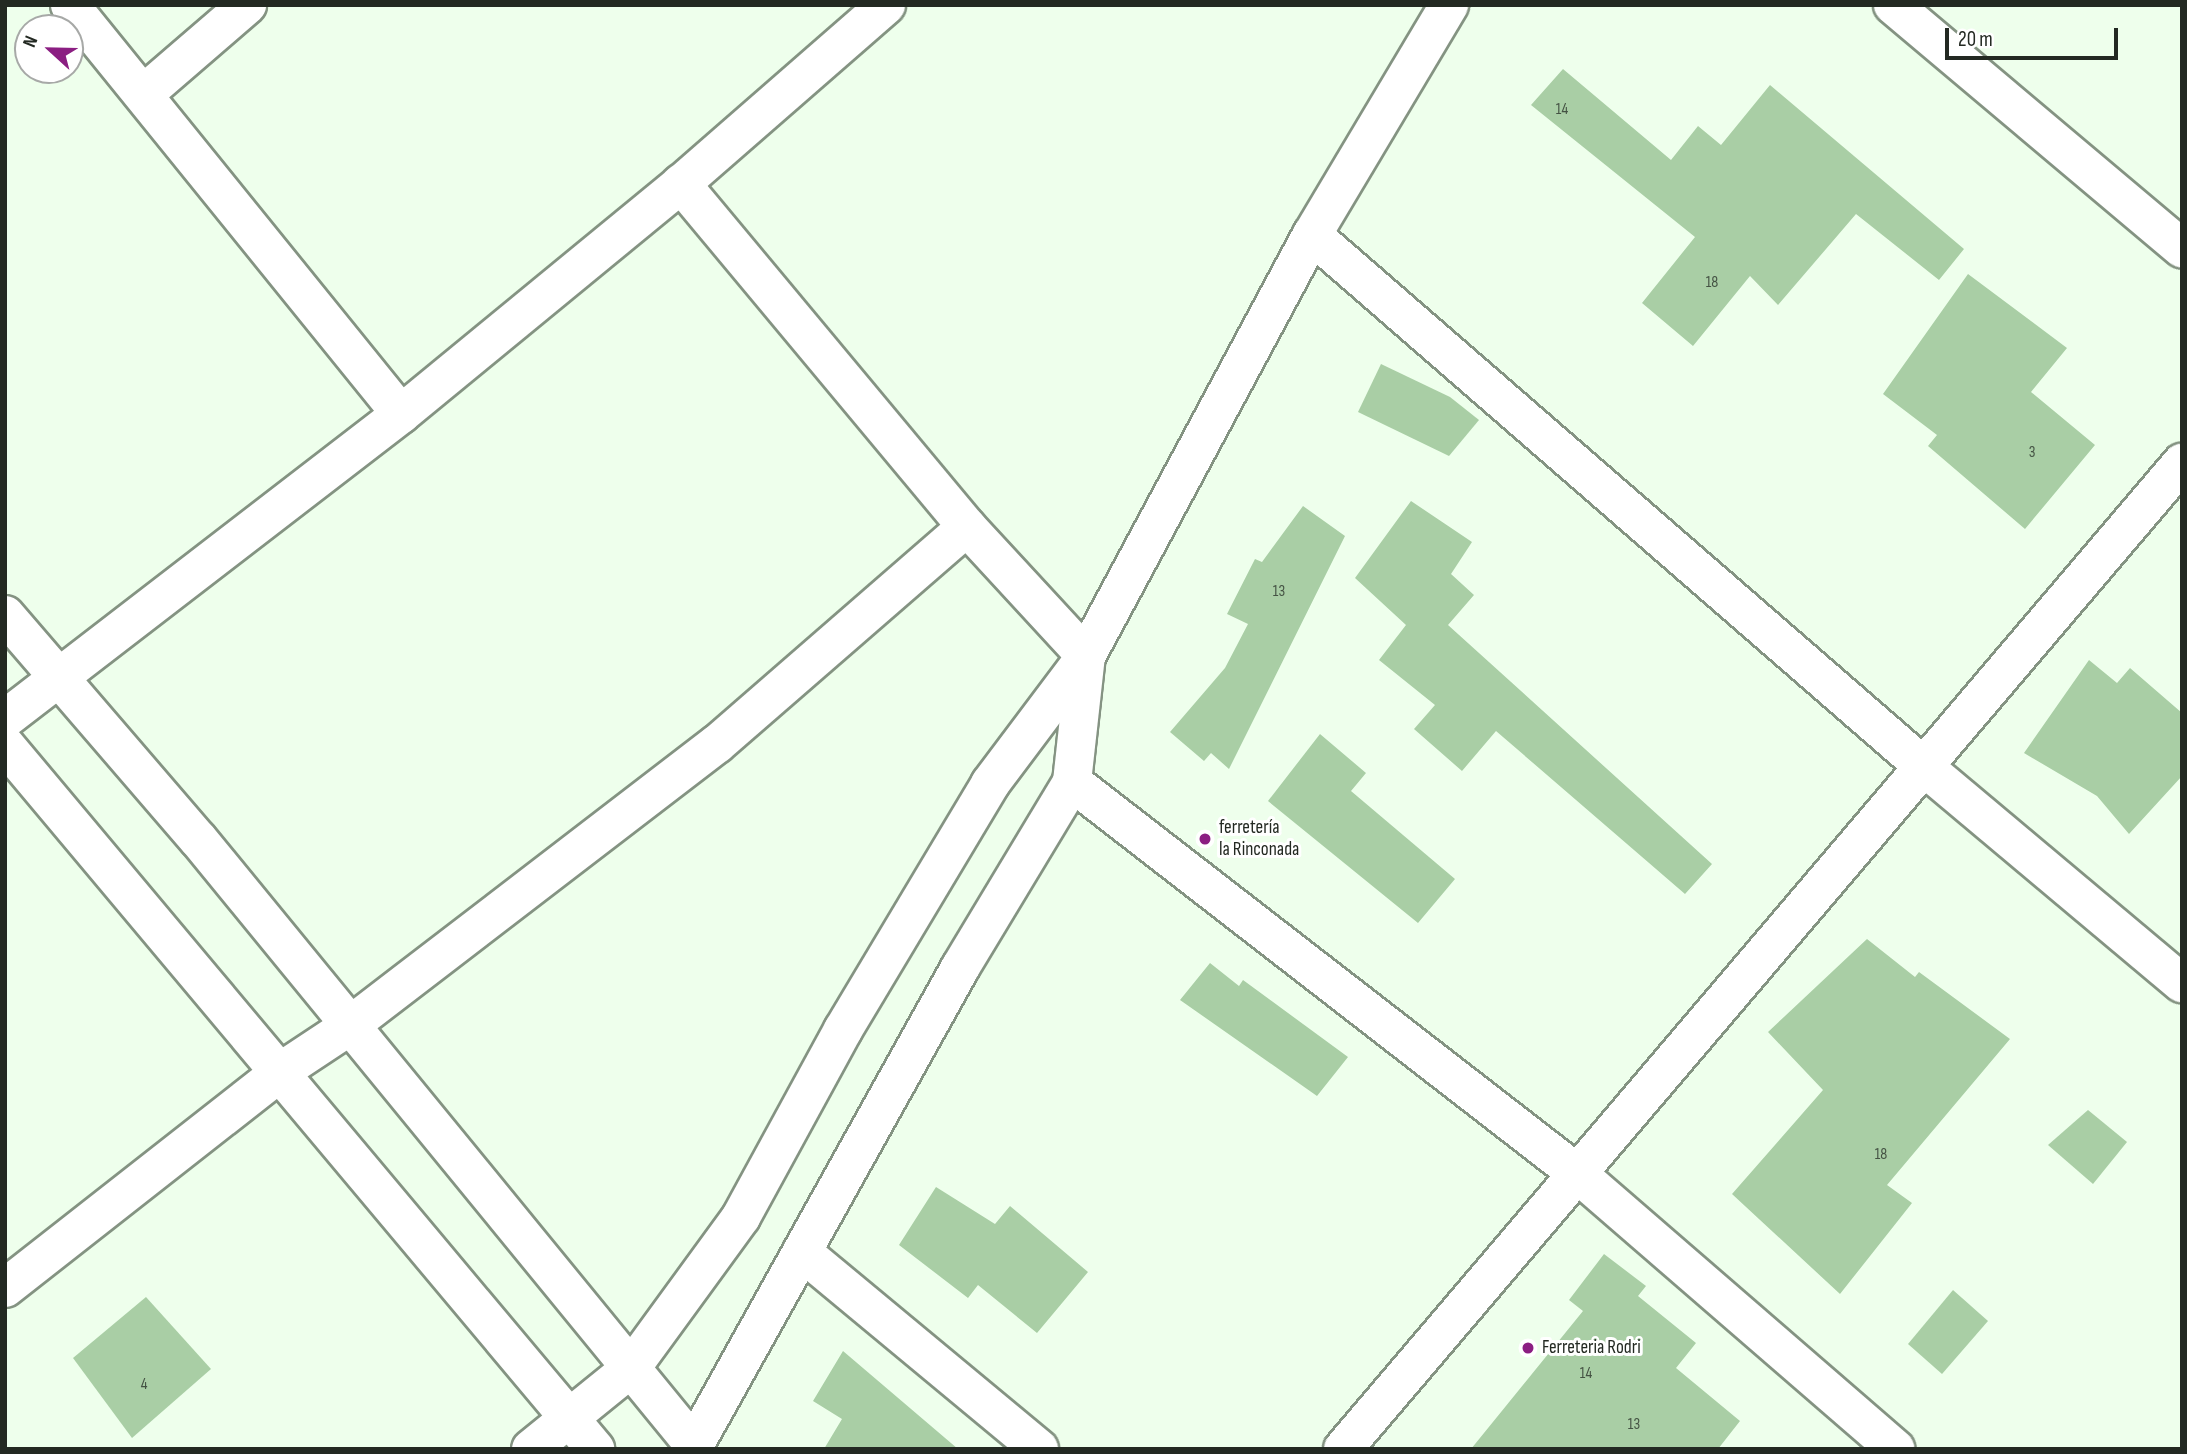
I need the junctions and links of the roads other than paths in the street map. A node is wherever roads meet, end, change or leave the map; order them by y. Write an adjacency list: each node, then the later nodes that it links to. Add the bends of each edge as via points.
1 (70, 5): 6 (street)
2 (247, 5): 6 (street)
3 (886, 5): 7 (street)
4 (1448, 5): 8 (street)
5 (1893, 5): 9 (street)
6 (145, 93): 10 (street)
7 (681, 184): 10 (street); 12 (street)
8 (1312, 235): 14 (street); 18 (street)
9 (2182, 248)
10 (401, 414): 15 (street)
11 (2182, 463): 18 (street)
12 (967, 527): 14 (street); 21 (street, via 717,744)
13 (5, 615): 15 (street)
14 (1086, 656): 19 (street); 26 (street, via 990,784 843,1030 741,1217)
15 (59, 678): 16 (street); 21 (street, via 198,839)
16 (5, 719)
17 (5, 745): 22 (street)
18 (1923, 766): 20 (street); 23 (street)
19 (1072, 782): 23 (street); 24 (street, via 960,968)
20 (2182, 983)
21 (348, 1027): 22 (street); 26 (street)
22 (280, 1072): 25 (street); 27 (street)
23 (1578, 1174): 32 (street); 33 (street)
24 (802, 1252): 28 (street); 31 (street)
25 (5, 1288)
26 (631, 1368): 27 (street); 28 (street)
27 (569, 1418): 29 (street); 30 (street)
28 (693, 1447)
29 (531, 1449)
30 (595, 1449)
31 (1039, 1449)
32 (1343, 1449)
33 (1895, 1449)

